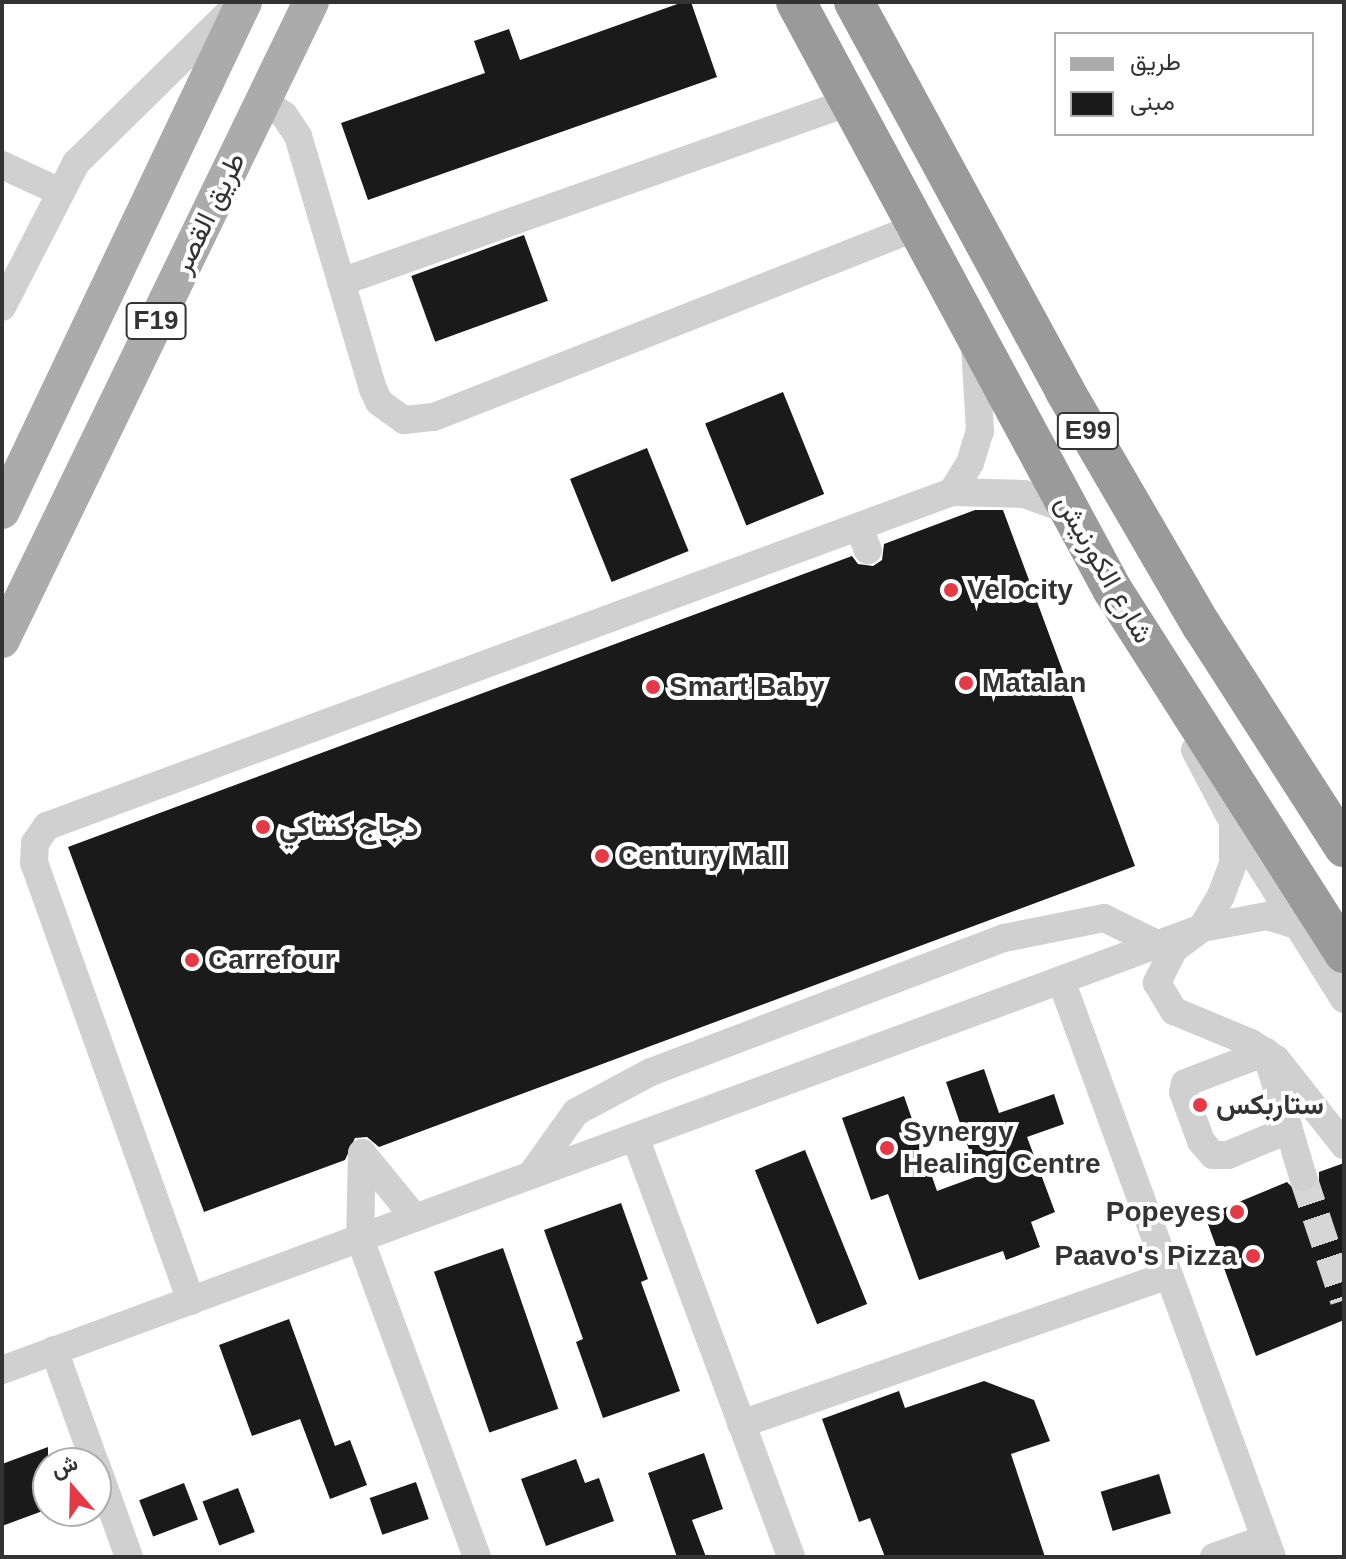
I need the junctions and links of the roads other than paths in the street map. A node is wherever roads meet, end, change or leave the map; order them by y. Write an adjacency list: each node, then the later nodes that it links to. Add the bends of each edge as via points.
1 (242, 2): 8 (street, via 93,143); 15 (main road, طريق القصر / F19)
2 (311, 2): 5 (main road, طريق القصر / F19)
3 (796, 2): 6 (highway, شارع الكورنيش / E99)
4 (854, 2): 19 (highway, شارع الكورنيش / E99, via 1073,405 1202,626)
5 (263, 100): 10 (street, via 284,115 298,136); 17 (main road, طريق القصر / F19)
6 (850, 102): 9 (highway, شارع الكورنيش / E99); 10 (street)
7 (2, 165): 8 (street)
8 (58, 191): 11 (street)
9 (917, 227): 10 (street, via 419,421 404,420 379,402); 12 (highway, شارع الكورنيش / E99)
10 (341, 282)
11 (2, 307)
12 (973, 333): 13 (street, via 980,431 970,463); 14 (highway, شارع الكورنيش / E99)
13 (952, 492): 14 (street, via 1000,491); 35 (street, via 863,538 47,826 35,843 34,863)
14 (1069, 510): 16 (highway, شارع الكورنيش / E99)
15 (2, 511)
16 (1112, 589): 18 (street); 23 (highway, شارع الكورنيش / E99)
17 (2, 640)
18 (1233, 822): 20 (street); 21 (street, via 1233,864)
19 (1344, 847)
20 (1296, 925): 21 (street, via 1267,916); 25 (street)
21 (1202, 928): 22 (street); 26 (street, via 1163,964 1157,983 1164,1002 1195,1022)
22 (1157, 944): 24 (street); 30 (street, via 1104,918 1004,938 651,1072 576,1112)
23 (1344, 953)
24 (1061, 980): 28 (street); 34 (street)
25 (1344, 999)
26 (1266, 1052): 27 (street); 27 (street, via 1188,1080 1183,1092 1201,1141 1213,1155 1228,1155); 29 (street, via 1301,1087)
27 (1288, 1130): 31 (street)
28 (635, 1137): 30 (street); 38 (street)
29 (1344, 1145)
30 (531, 1175): 32 (street)
31 (1303, 1177)
32 (415, 1218): 33 (street); 33 (street, via 362,1153)
33 (360, 1239): 35 (street); 43 (street)
34 (1169, 1275): 38 (street); 41 (street)
35 (191, 1301): 36 (street)
36 (54, 1350): 37 (street); 39 (street)
37 (2, 1370)
38 (741, 1424): 44 (street)
39 (90, 1447)
40 (112, 1509): 42 (street)
41 (1268, 1548): 45 (street)
42 (129, 1557)
43 (477, 1557)
44 (791, 1557)
45 (1214, 1557)

